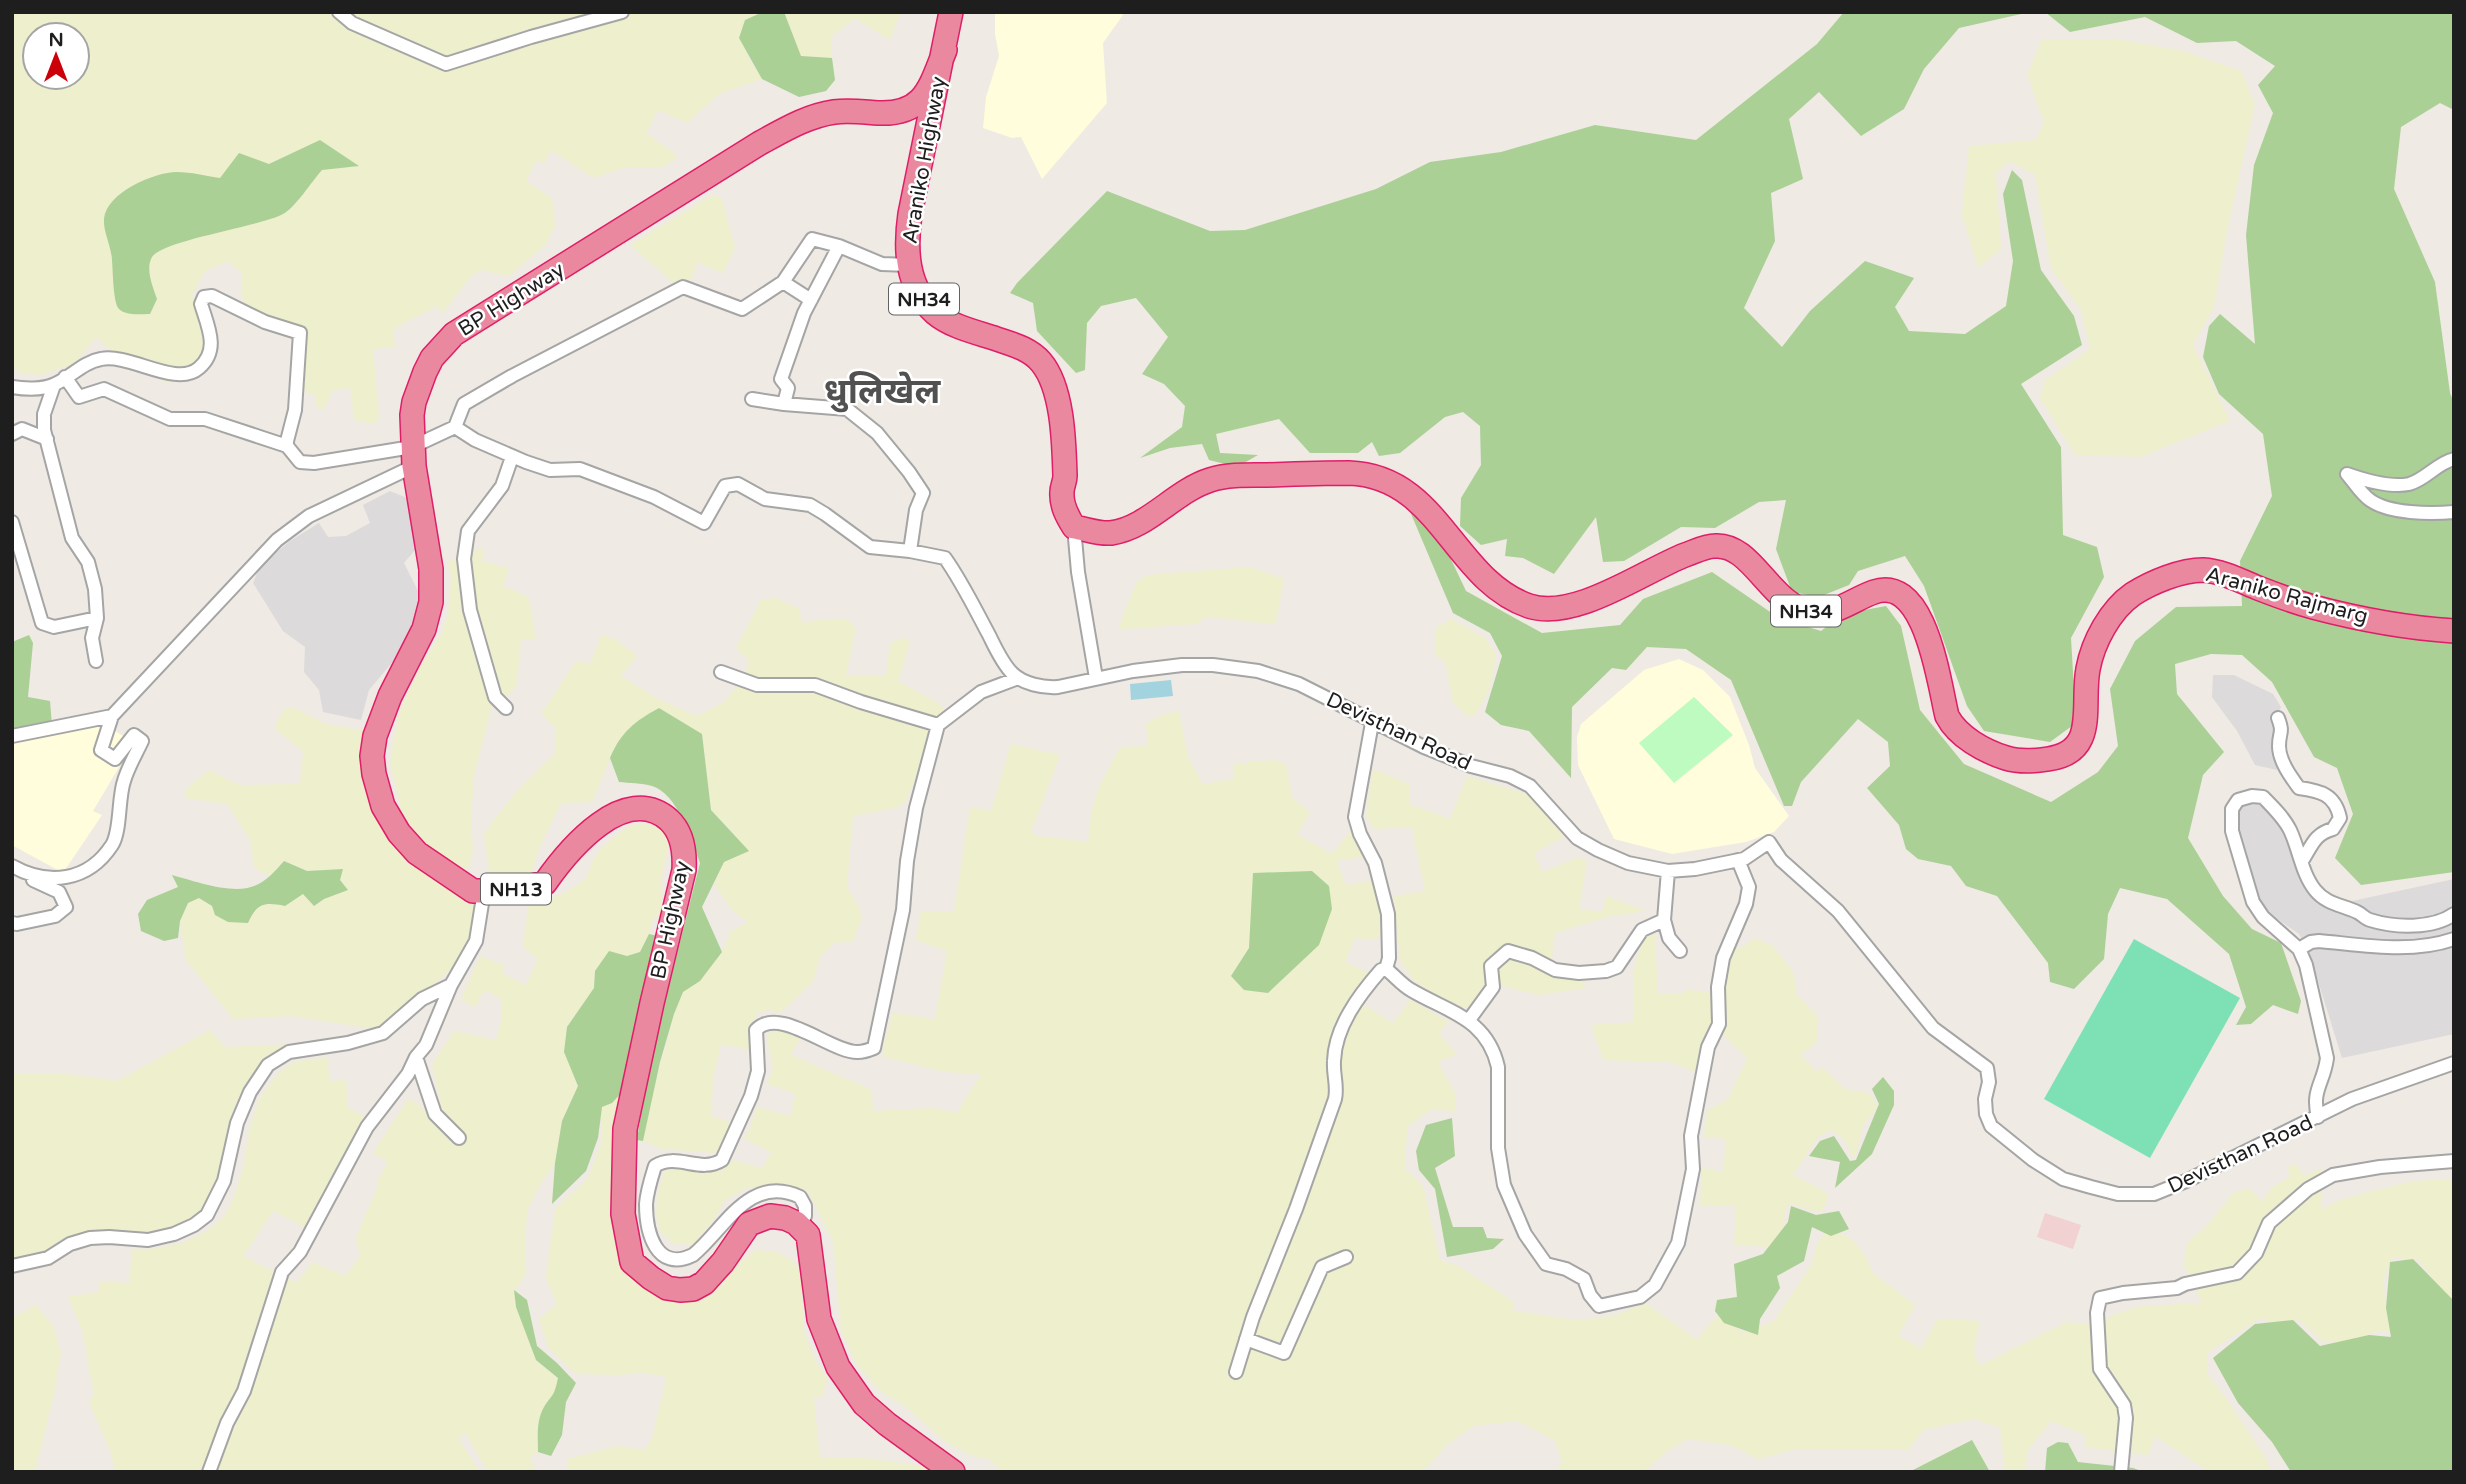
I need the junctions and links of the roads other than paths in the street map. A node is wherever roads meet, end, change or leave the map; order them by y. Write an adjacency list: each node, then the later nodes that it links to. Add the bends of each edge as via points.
1 (339, 12): 2 (street, via 352,23 446,64)
2 (622, 12)
3 (951, 12): 4 (highway, Araniko Highway / NH34)
4 (945, 50): 5 (highway, BP Highway / NH13, via 920,101 904,112); 6 (highway, Araniko Highway / NH34)
5 (882, 113): 6 (highway, via 908,128); 20 (highway, BP Highway / NH13, via 839,111 804,119 454,334 432,358 418,388 412,415)
6 (922, 161): 8 (highway, Araniko Highway / NH34, via 906,239)
7 (839, 246): 8 (street, via 882,264); 9 (street, via 812,239); 10 (street)
8 (908, 265): 25 (highway, Araniko Highway / NH34, via 918,291 936,313 1027,350 1042,363 1057,394 1063,505)
9 (783, 282): 10 (street); 16 (street, via 742,309 683,287 464,404)
10 (811, 300): 15 (street, via 781,379 788,388)
11 (65, 377): 12 (street); 19 (street, via 79,397 104,389 170,419 205,419); 19 (street, via 92,360 112,357 176,375 196,371 208,359 212,342 201,304 204,298 220,298 265,322 300,333)
12 (54, 385): 13 (street); 18 (street, via 44,414)
13 (12, 387)
14 (752, 399): 15 (street)
15 (785, 404): 26 (street, via 847,409 877,433 923,493)
16 (455, 427): 20 (street); 21 (street)
17 (12, 435): 18 (street, via 22,429)
18 (47, 439): 27 (street, via 72,538 89,562)
19 (288, 446): 20 (street, via 300,462)
20 (413, 457): 34 (street, via 309,516 277,540); 44 (highway, BP Highway / NH13, via 431,602 424,629 375,736 374,774 383,806 417,853 473,891)
21 (512, 457): 26 (street, via 550,470 580,469 654,497 704,523 725,486 738,484 765,499 810,505 870,547); 33 (street, via 502,486 468,531 464,559 470,610 495,697)
22 (2454, 459): 23 (street, via 2410,484 2370,482 2347,474 2370,500 2385,506)
23 (2454, 512)
24 (12, 522): 27 (street, via 42,623 54,627)
25 (1074, 527): 28 (highway, Araniko Rajmarg / NH34, via 1097,533 1120,531 1209,480 1353,473 1405,490 1500,592 1543,609 1582,602 1667,562 1703,548 1724,546 1741,555 1787,602 1810,612 1825,612 1877,591 1892,590 1904,596 1920,616 1951,725 1977,744 2012,759 2058,758 2074,750 2084,727 2087,671 2117,608 2149,586 2190,571 2215,572 2312,607); 32 (street)
26 (910, 551): 31 (street, via 944,558)
27 (97, 618): 29 (street, via 92,638)
28 (2454, 631)
29 (96, 661)
30 (721, 672): 37 (street, via 757,685 814,685)
31 (1018, 678): 32 (street, Devisthan Road, via 1047,688); 37 (street, via 981,692)
32 (1096, 678): 36 (street, Devisthan Road, via 1182,665 1239,667 1299,684)
33 (506, 708)
34 (112, 716): 38 (street); 43 (street, via 101,750 115,759 134,735 142,741 124,781 114,843 72,877)
35 (2278, 718): 40 (street, via 2283,730 2279,747 2291,777 2299,788 2330,797 2340,818 2333,829 2313,839)
36 (1372, 723): 42 (street, Devisthan Road, via 1530,786 1577,838 1628,863); 51 (street, via 1355,817 1375,863 1388,914)
37 (937, 724): 59 (street, via 916,808 903,910 874,1048 856,1053 778,1021 761,1025 756,1030 758,1072 722,1160 702,1166 668,1160 655,1167 649,1183 648,1230 659,1253 674,1260 693,1255 735,1209 762,1194 782,1191 800,1197 805,1216)
38 (12, 736)
39 (1738, 860): 42 (street, Devisthan Road); 53 (street, via 1748,887 1746,904 1723,958 1719,1024 1708,1047 1690,1136 1693,1168 1678,1243 1656,1285 1640,1297 1599,1306 1584,1279 1546,1264 1532,1246 1503,1185 1496,1055 1482,1031); 56 (street, Devisthan Road, via 1769,842 1781,860 1838,911 1933,1028 1987,1068 1984,1100 1991,1126 2063,1179 2118,1194 2154,1194)
40 (2302, 861): 45 (street, via 2314,889 2324,898 2369,920 2420,925 2444,921); 49 (street, via 2289,827 2263,797 2238,800 2232,810 2232,831 2253,902 2263,917)
41 (12, 866): 43 (street)
42 (1668, 872): 46 (street)
43 (28, 875): 47 (street, via 59,892 66,907 55,916)
44 (484, 891): 52 (street, via 476,941); 59 (highway, BP Highway / NH13, via 545,883 566,853 621,810 642,808 662,814 673,824 682,839 684,870 625,1129 623,1214 632,1262 667,1288 692,1289 723,1262 749,1224 770,1216)
45 (2454, 914)
46 (1664, 920): 50 (street, via 1669,938); 53 (street, via 1642,930 1617,967 1606,971 1555,970 1508,951 1491,966 1493,987)
47 (12, 923)
48 (2454, 939): 49 (street, via 2425,947 2319,941)
49 (2299, 948): 56 (street, via 2327,1058 2315,1094)
50 (1680, 951)
51 (1386, 969): 53 (street, via 1408,989); 62 (street, via 1362,992 1345,1021 1334,1058 1335,1099)
52 (451, 985): 54 (street, via 433,1032); 61 (street, via 422,999 383,1033 348,1044 289,1052 268,1065 237,1123 225,1181 207,1215 194,1225 148,1240 90,1238 48,1258)
53 (1469, 1020)
54 (416, 1056): 57 (street, via 435,1114); 64 (street, via 408,1074 367,1127 300,1252 282,1272 244,1391)
55 (2454, 1063): 56 (street, Devisthan Road, via 2352,1099)
56 (2318, 1117)
57 (459, 1138)
58 (2454, 1161): 66 (street, via 2333,1175 2308,1189 2269,1223 2256,1253 2237,1273 2177,1288 2100,1298 2100,1369 2124,1405 2126,1418)
59 (796, 1223): 65 (highway, via 808,1235 819,1319 838,1367 864,1404)
60 (1346, 1257): 62 (street, via 1322,1267 1284,1353)
61 (12, 1266)
62 (1246, 1339): 63 (street)
63 (1236, 1372)
64 (209, 1472)
65 (953, 1472)
66 (2121, 1472)

